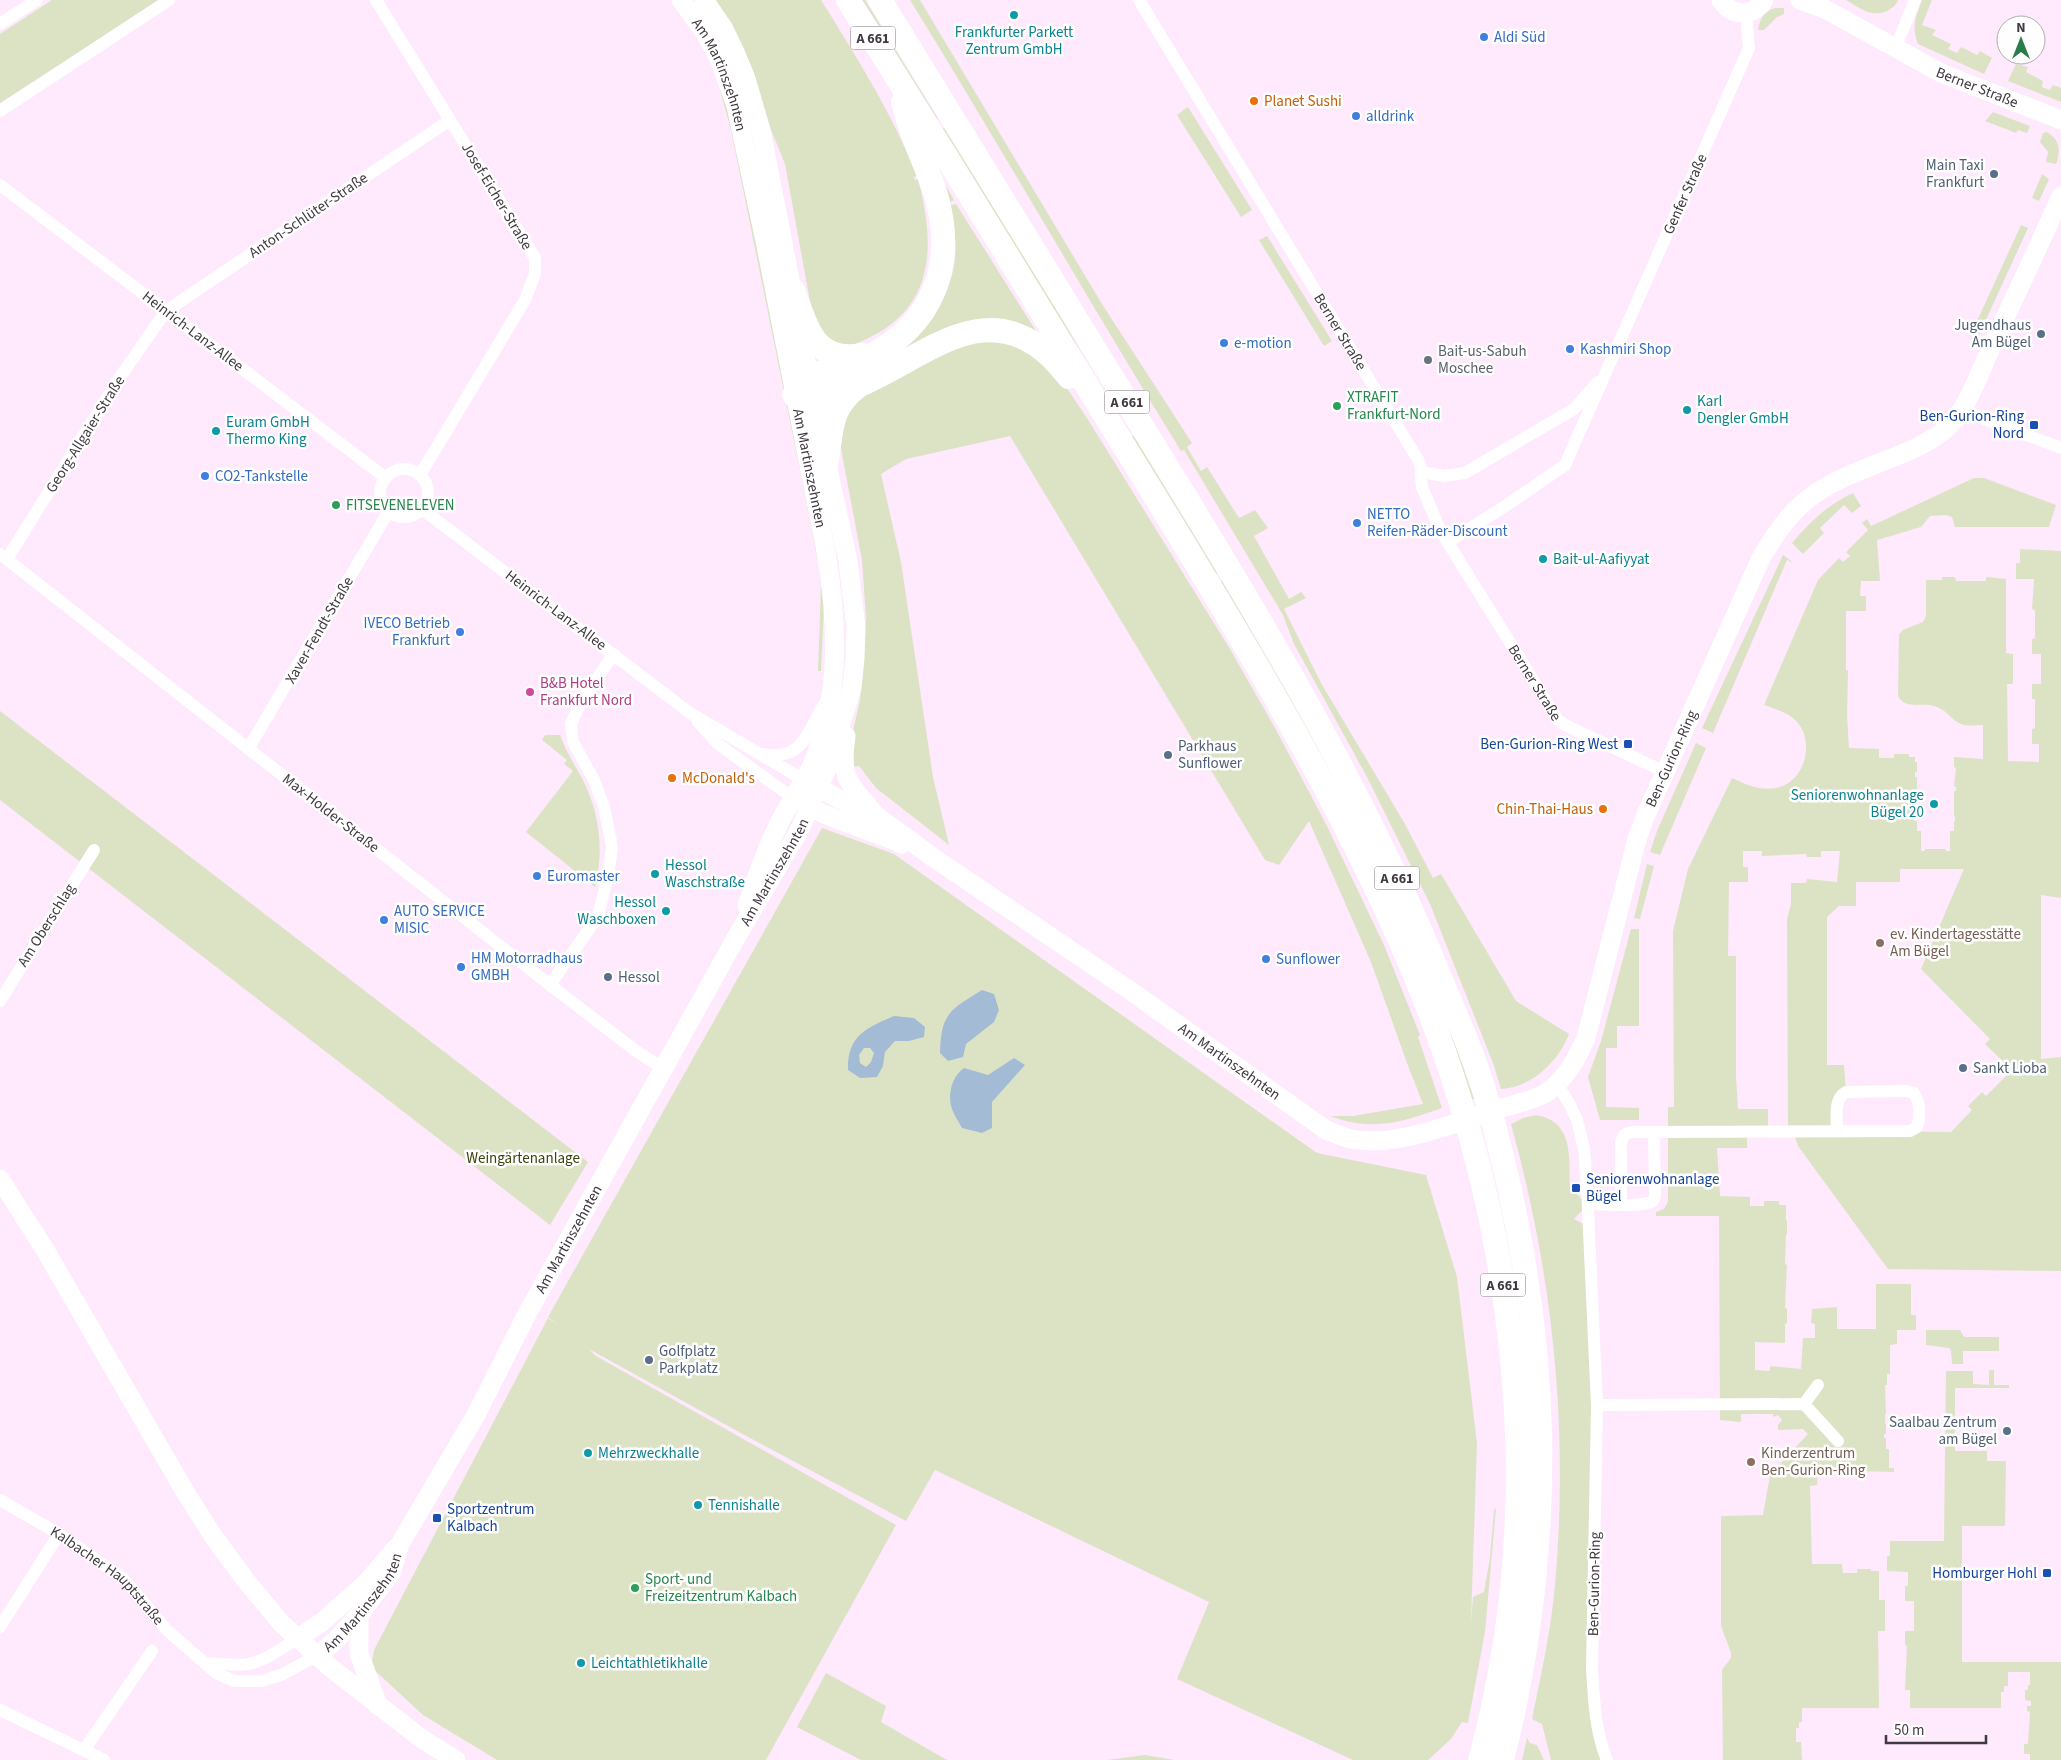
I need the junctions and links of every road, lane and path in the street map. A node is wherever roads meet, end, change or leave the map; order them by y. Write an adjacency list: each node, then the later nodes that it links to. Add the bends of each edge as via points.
1 (37, 0): 14 (street)
2 (169, 0): 17 (street)
3 (376, 0): 18 (street, Josef-Eicher-Straße)
4 (682, 0): 27 (main road, Am Martinszehnten, via 716,54 736,106 771,269)
5 (704, 0): 22 (main road, Am Martinszehnten, via 724,29 749,87 761,130)
6 (848, 0): 16 (highway, A 661)
7 (880, 0): 81 (highway, A 661, via 1262,625 1372,826 1454,1010 1486,1097 1513,1204 1526,1273 1536,1344 1540,1409 1539,1546 1534,1593 1528,1642)
8 (1139, 0): 32 (street, Berner Straße)
9 (1721, 0): 13 (main road, via 1730,10)
10 (1764, 0): 13 (main road)
11 (1800, 0): 15 (main road, Berner Straße, via 1825,9)
12 (1915, 0): 15 (street)
13 (1746, 13): 25 (street, Genfer Straße, via 1749,48)
14 (0, 24)
15 (1895, 49): 19 (main road, Berner Straße, via 1941,73)
16 (897, 76): 24 (highway, A 661, via 913,136 936,196 943,255 938,283 924,309 905,332); 29 (highway, A 661)
17 (0, 110)
18 (450, 120): 23 (street, Anton-Schlüter-Straße); 33 (street, Josef-Eicher-Straße, via 535,258 535,274 525,300)
19 (2061, 120)
20 (0, 185): 23 (street, Heinrich-Lanz-Allee)
21 (2061, 196): 28 (main road, Ben-Gurion-Ring)
22 (793, 290): 24 (highway, A 661, via 813,337 824,350 840,356); 27 (main road, Am Martinszehnten)
23 (166, 311): 34 (street, Heinrich-Lanz-Allee); 38 (street, Georg-Allgaier-Straße)
24 (881, 351): 27 (highway, A 661)
25 (1606, 373): 32 (street, Genfer Straße, via 1574,409 1466,473 1444,476); 37 (street, Genfer Straße, via 1565,465)
26 (859, 386): 27 (highway, A 661, via 837,393); 29 (highway, A 661, via 959,335 1003,331 1033,343 1048,354); 31 (highway, A 661, via 836,410)
27 (806, 389): 31 (main road, Am Martinszehnten); 41 (main road, Am Martinszehnten, via 833,594 836,651)
28 (1960, 410): 30 (street); 45 (main road, Ben-Gurion-Ring, via 1951,424 1914,449 1822,488 1780,528 1762,558)
29 (1110, 423): 80 (highway, A 661, via 1284,711 1349,834 1403,948 1462,1105 1491,1217 1511,1338 1516,1409 1518,1482 1510,1595 1488,1733)
30 (2061, 448)
31 (827, 460): 40 (main road, Am Martinszehnten, via 853,592 856,658)
32 (1422, 472): 37 (street, Berner Straße, via 1422,487)
33 (420, 475): 34 (street, via 400,469); 35 (street, via 428,492)
34 (386, 478): 36 (street, via 380,493)
35 (422, 509): 36 (street, via 404,517); 39 (street, Heinrich-Lanz-Allee)
36 (389, 511): 43 (street, Xaver-Fendt-Straße)
37 (1448, 542): 45 (street, Berner Straße, via 1558,720)
38 (3, 556): 43 (street, Max-Holder-Straße)
39 (614, 654): 42 (street, Heinrich-Lanz-Allee); 53 (street, via 581,700 571,724 573,742 594,780 604,807 612,847 608,876 598,916)
40 (852, 688): 46 (main road, Am Martinszehnten, via 838,736); 49 (main road, via 844,766 846,777)
41 (832, 692): 44 (street, via 819,711 809,736 796,750 774,755); 46 (main road, Am Martinszehnten, via 812,765)
42 (690, 713): 44 (street, Heinrich-Lanz-Allee); 47 (street, Heinrich-Lanz-Allee, via 718,744)
43 (248, 749): 53 (street, Max-Holder-Straße)
44 (757, 753): 46 (street, Heinrich-Lanz-Allee)
45 (1665, 772): 56 (main road, Ben-Gurion-Ring, via 1637,839 1586,1038 1570,1071)
46 (812, 784): 47 (main road, Am Martinszehnten); 48 (main road, Am Martinszehnten); 49 (main road, Am Martinszehnten)
47 (794, 798): 48 (main road); 52 (main road, Am Martinszehnten, via 773,836)
48 (811, 808): 51 (main road, Am Martinszehnten, via 877,832); 52 (main road, Am Martinszehnten)
49 (875, 814): 51 (main road, Am Martinszehnten)
50 (94, 850): 54 (street, Am Oberschlag)
51 (934, 858): 56 (main road, Am Martinszehnten, via 1128,989 1326,1130 1350,1138 1397,1138 1534,1099)
52 (737, 936): 55 (main road, Am Martinszehnten)
53 (550, 985): 55 (street, Max-Holder-Straße)
54 (0, 1000)
55 (664, 1069): 68 (main road, Am Martinszehnten, via 527,1314 477,1413)
56 (1556, 1084): 60 (street, Ben-Gurion-Ring, via 1579,1126)
57 (1837, 1131): 57 (street, via 1910,1131 1917,1127 1919,1121 1919,1100 1914,1093 1906,1092 1846,1092 1837,1101); 58 (street)
58 (1654, 1132): 61 (street, via 1624,1135 1621,1142); 61 (street, via 1653,1201 1648,1204)
59 (0, 1179): 71 (main road, via 213,1536 282,1624)
60 (1588, 1204): 61 (street); 64 (street, Ben-Gurion-Ring)
61 (1621, 1204)
62 (1818, 1385): 63 (street)
63 (1804, 1404): 64 (street); 65 (street)
64 (1597, 1405): 82 (street, Ben-Gurion-Ring, via 1592,1669 1594,1712)
65 (1838, 1440)
66 (0, 1500): 67 (street, Kalbacher Hauptstraße)
67 (59, 1534): 70 (street); 74 (street, Kalbacher Hauptstraße, via 124,1579 167,1630)
68 (400, 1544): 69 (main road, Am Martinszehnten, via 390,1573); 71 (main road, Am Martinszehnten, via 366,1582 322,1622)
69 (359, 1615): 73 (main road, Am Martinszehnten); 75 (main road, via 359,1653)
70 (0, 1627)
71 (298, 1638): 73 (main road); 74 (street, via 250,1664)
72 (152, 1651): 77 (street)
73 (318, 1655): 74 (street, Kalbacher Hauptstraße, via 281,1675 262,1681 234,1681 216,1673); 75 (main road)
74 (205, 1663)
75 (378, 1706): 79 (main road)
76 (0, 1710): 77 (street)
77 (84, 1750): 78 (street)
78 (104, 1760)
79 (456, 1760)
80 (1480, 1760)
81 (1502, 1760)
82 (1607, 1760)

